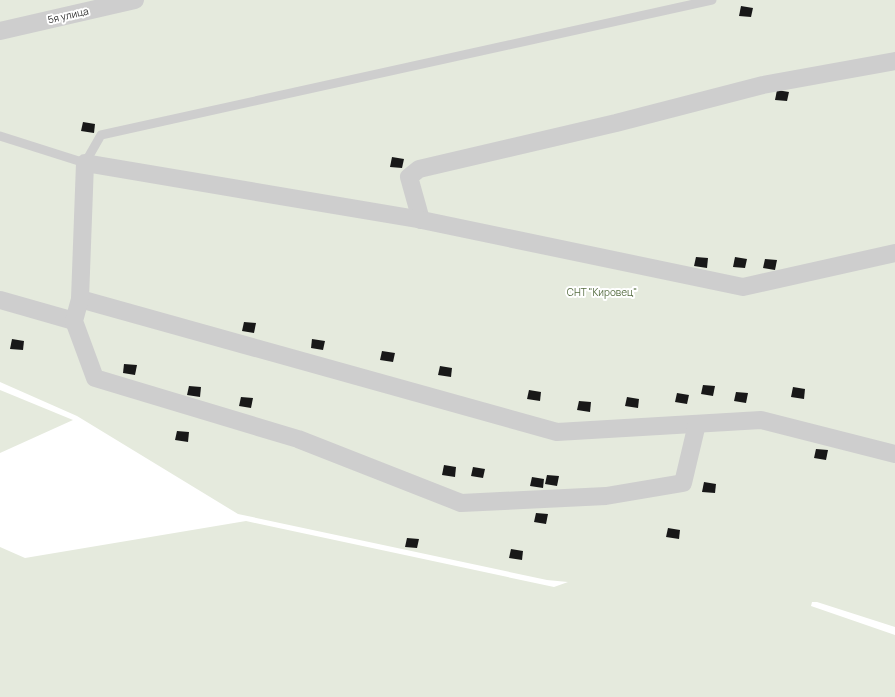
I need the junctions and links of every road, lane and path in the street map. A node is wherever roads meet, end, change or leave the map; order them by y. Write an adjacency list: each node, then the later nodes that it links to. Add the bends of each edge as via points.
1 (135, 0): 3 (street, 5я улица)
2 (712, 0): 6 (lane, via 101,135)
3 (0, 31)
4 (895, 61): 7 (street, via 763,85 616,123 419,168 409,177)
5 (0, 136): 6 (lane)
6 (85, 163): 7 (street); 9 (street)
7 (421, 220): 8 (street, via 743,287)
8 (895, 253)
9 (80, 299): 11 (street); 12 (street, via 557,432)
10 (0, 300): 11 (street)
11 (74, 320): 12 (street, via 95,378 298,439 461,503 606,496 683,484)
12 (697, 424): 13 (street, via 761,420)
13 (895, 454)

